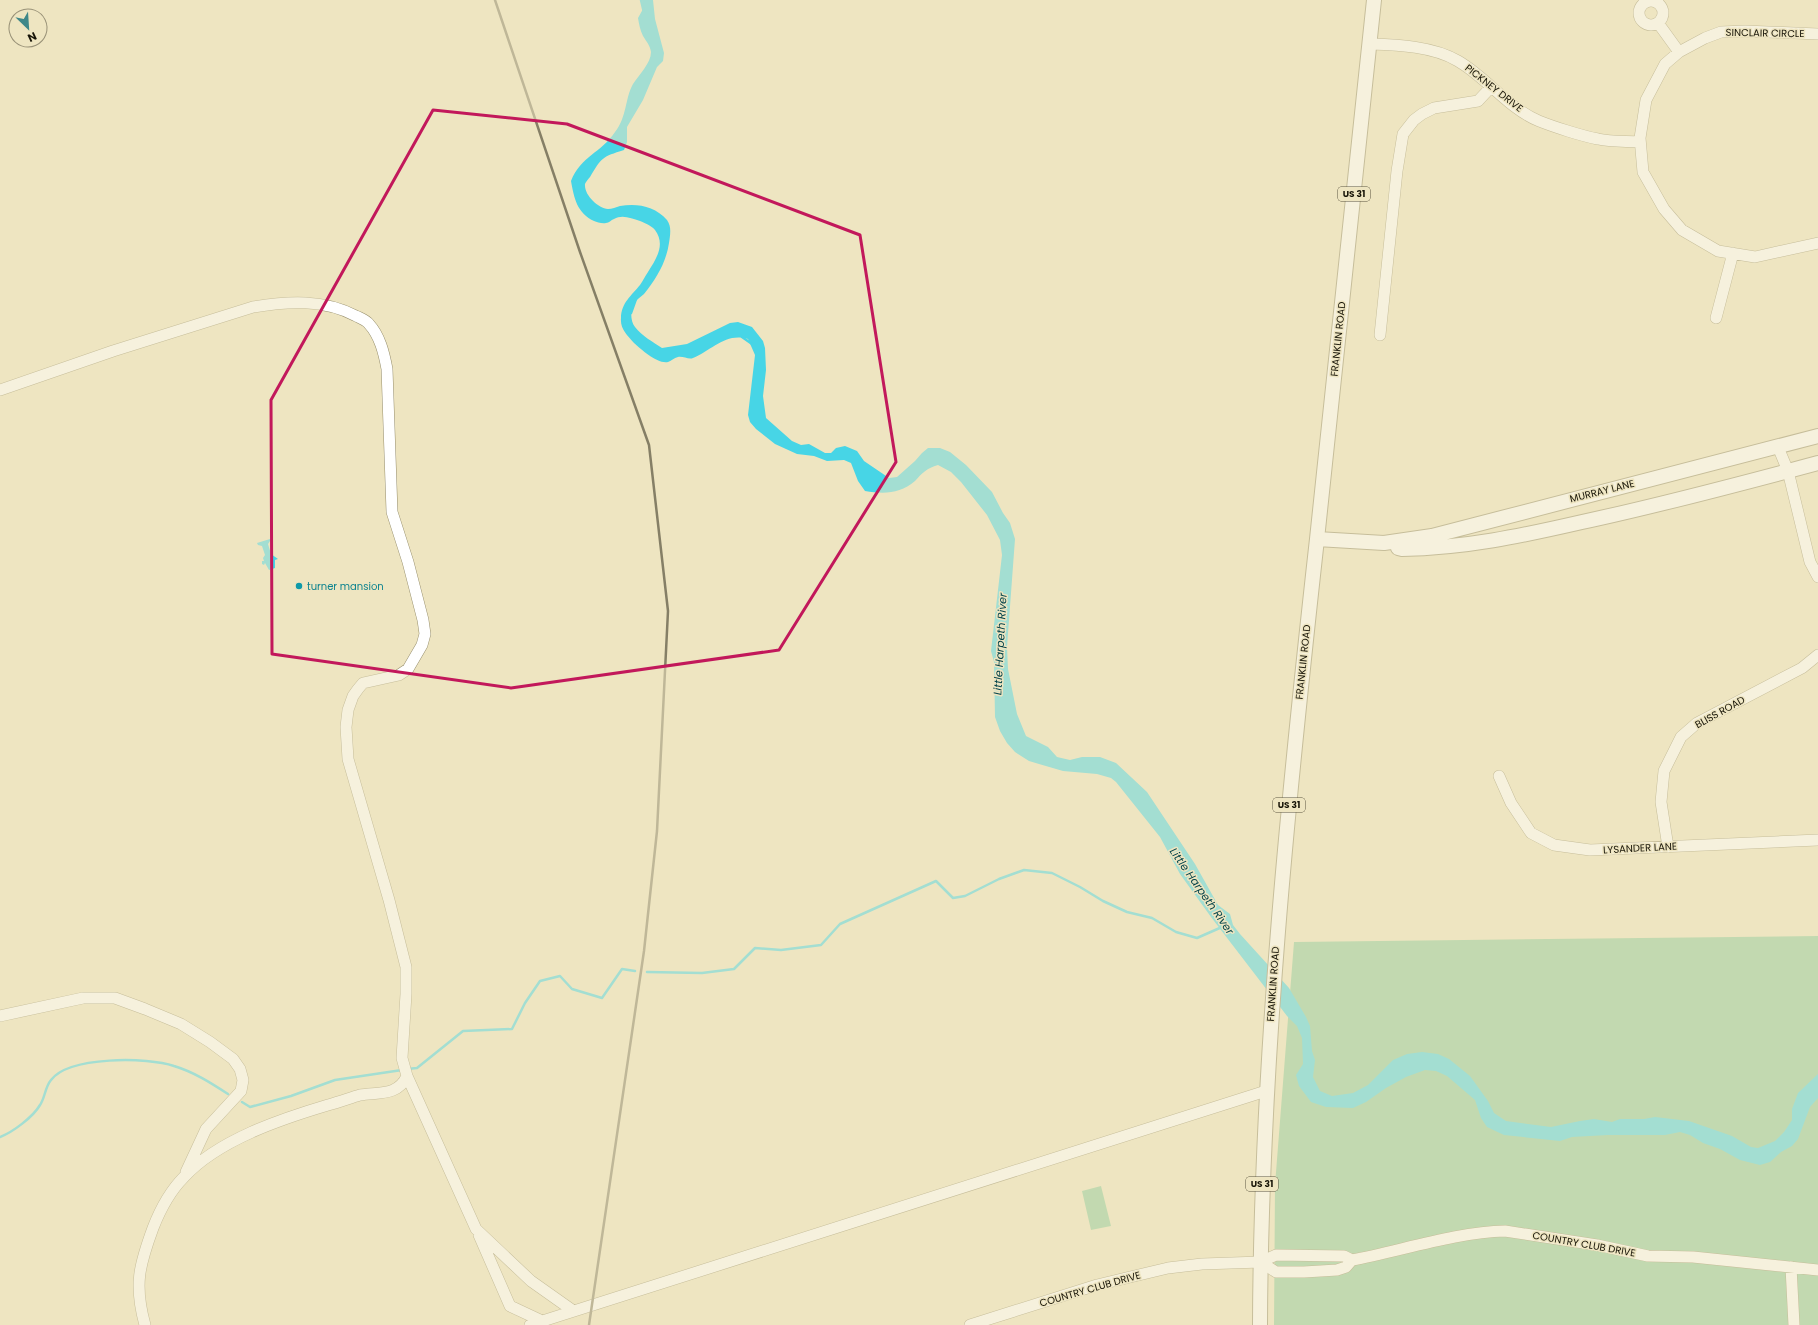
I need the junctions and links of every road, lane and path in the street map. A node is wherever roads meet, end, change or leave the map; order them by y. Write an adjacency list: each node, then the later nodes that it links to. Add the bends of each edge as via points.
1 (1374, 0): 4 (main road, FRANKLIN ROAD / US 31)
2 (1658, 23): 5 (street)
3 (1818, 34): 5 (street, SINCLAIR CIRCLE, via 1721,32)
4 (1369, 44): 6 (street, PICKNEY DRIVE, via 1396,45 1448,56 1459,61); 17 (main road, FRANKLIN ROAD / US 31)
5 (1679, 52): 7 (street, SINCLAIR CIRCLE, via 1665,64 1646,100)
6 (1491, 88): 7 (street, PICKNEY DRIVE, via 1538,121 1598,139); 11 (street, via 1478,101 1434,108 1422,114 1403,134)
7 (1640, 142): 9 (street, SINCLAIR CIRCLE, via 1643,172 1664,209 1682,230 1718,251)
8 (1818, 243): 9 (street, SINCLAIR CIRCLE, via 1755,257)
9 (1733, 253): 10 (street)
10 (1716, 318)
11 (1380, 335)
12 (0, 390): 25 (street, via 120,349 253,307 271,304 308,302 341,308 368,322 376,333 384,352 387,369 392,512 408,562 425,634 422,645 408,669 399,675 364,683 358,689 348,710 346,727 348,759 406,967 402,1058)
13 (1818, 436): 14 (main road, MURRAY LANE)
14 (1778, 447): 16 (street); 18 (main road, MURRAY LANE, via 1432,536)
15 (1818, 463): 16 (main road, MURRAY LANE)
16 (1788, 471): 18 (main road, MURRAY LANE, via 1656,506 1470,545 1402,549); 19 (street, via 1810,562)
17 (1317, 539): 18 (main road, MURRAY LANE); 26 (main road, FRANKLIN ROAD / US 31, via 1277,937)
18 (1384, 543)
19 (1818, 577)
20 (1818, 655): 23 (street, BLISS ROAD, via 1802,668 1697,723 1681,737 1664,771 1661,802)
21 (1499, 776): 23 (street, LYSANDER LANE, via 1511,803 1531,833 1554,845 1590,850)
22 (1818, 840): 23 (street, LYSANDER LANE)
23 (1668, 846)
24 (0, 1016): 27 (street, via 83,998 114,998 181,1024 233,1058 240,1069 241,1092 206,1129)
25 (407, 1076): 27 (street, via 403,1085 396,1089 360,1096 298,1114 242,1136 205,1158); 28 (street)
26 (1266, 1091): 30 (main road, FRANKLIN ROAD / US 31); 33 (street)
27 (184, 1177): 35 (street, via 163,1205 142,1258 138,1283)
28 (476, 1229): 33 (street, via 531,1281); 34 (street, via 510,1306)
29 (1352, 1260): 30 (street, COUNTRY CLUB DRIVE, via 1344,1256 1276,1255); 30 (street, COUNTRY CLUB DRIVE, via 1346,1267 1337,1270 1304,1272 1276,1272); 31 (street, COUNTRY CLUB DRIVE, via 1460,1236 1505,1231 1597,1245 1648,1256 1693,1257)
30 (1261, 1262): 37 (street, COUNTRY CLUB DRIVE, via 1202,1264 1155,1270 1097,1285); 38 (main road, FRANKLIN ROAD / US 31)
31 (1791, 1267): 32 (street, COUNTRY CLUB DRIVE); 39 (street)
32 (1818, 1270)
33 (572, 1310): 34 (street)
34 (542, 1321): 36 (street)
35 (145, 1325)
36 (530, 1325)
37 (970, 1325)
38 (1260, 1325)
39 (1794, 1325)

